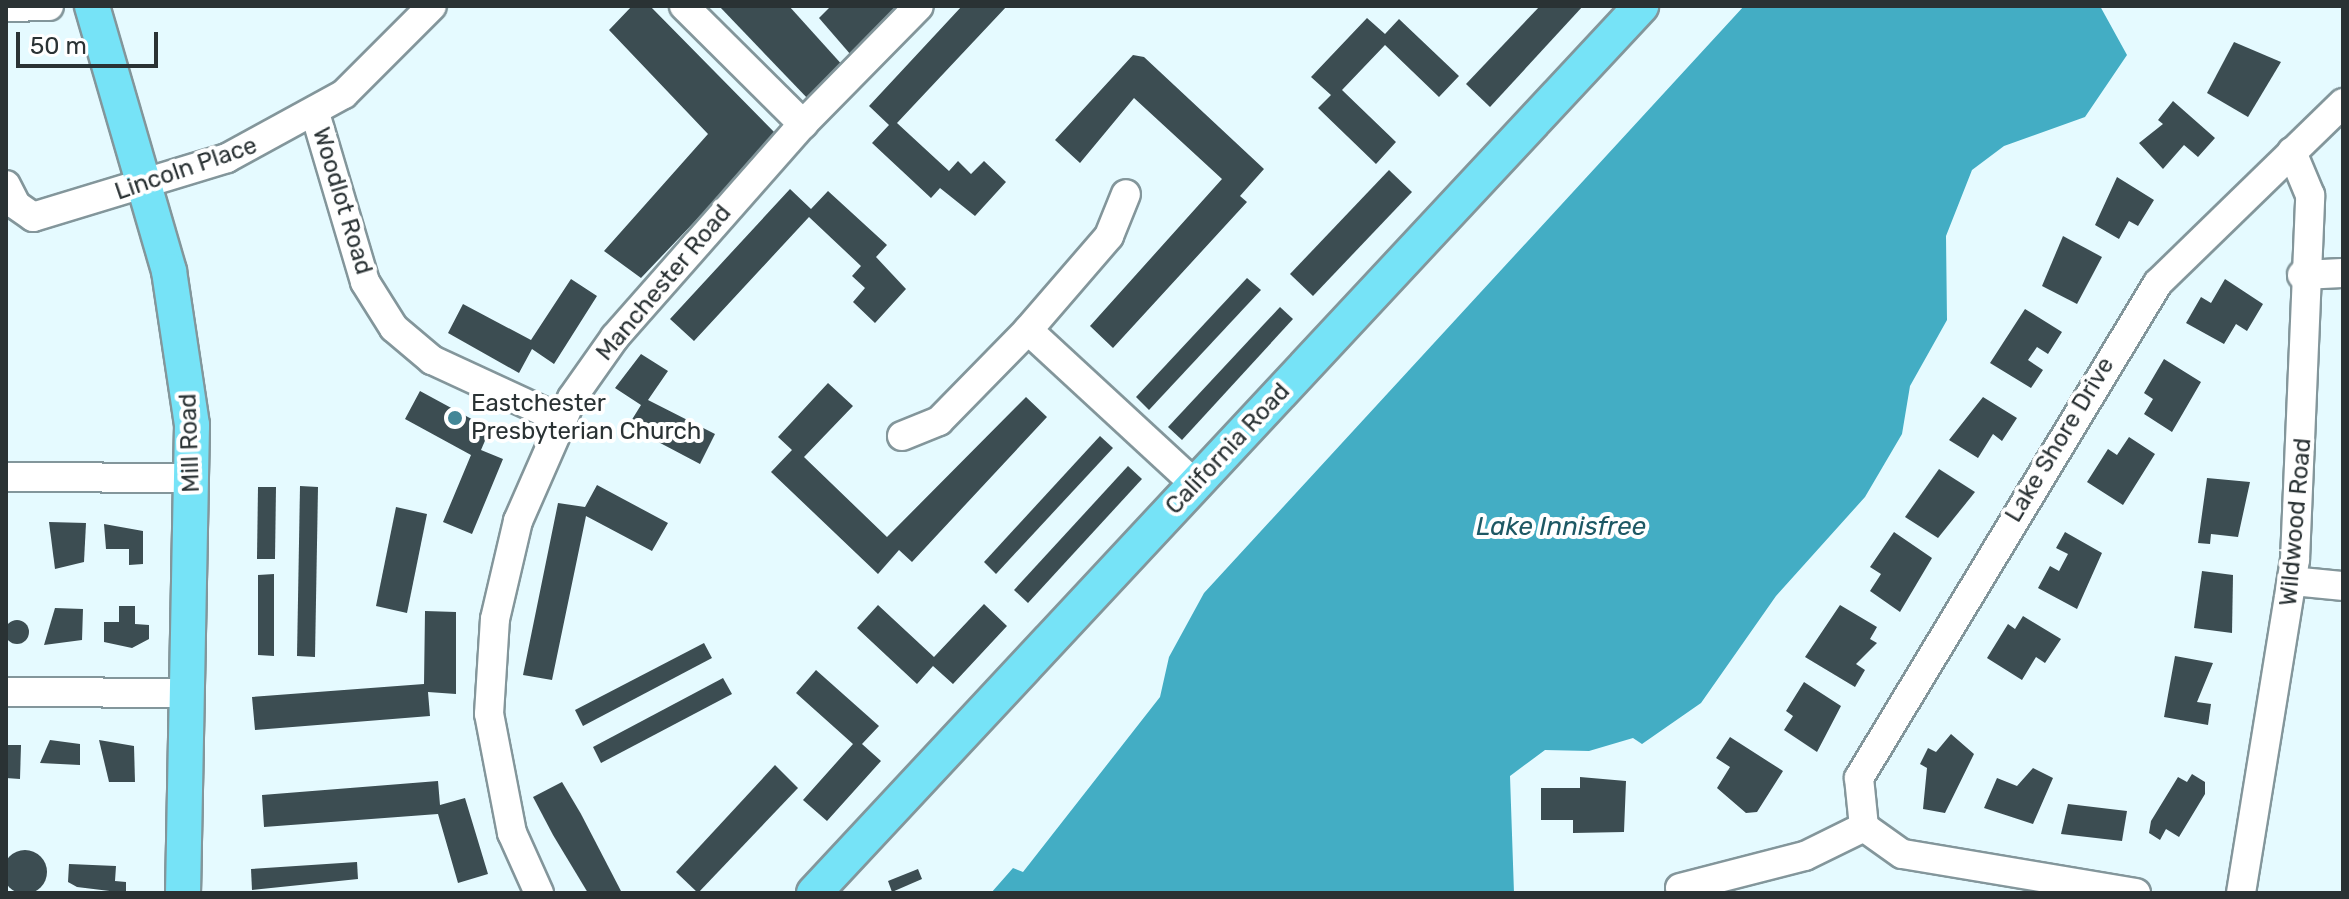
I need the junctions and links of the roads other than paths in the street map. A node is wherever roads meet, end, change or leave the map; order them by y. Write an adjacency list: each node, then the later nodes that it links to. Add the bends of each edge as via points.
1 (49, 6): 6 (street)
2 (92, 6): 12 (main road, Mill Road)
3 (684, 6): 10 (street)
4 (919, 6): 10 (street, Manchester Road)
5 (1641, 6): 22 (main road, California Road)
6 (6, 7)
7 (429, 7): 9 (street, Lincoln Place)
8 (2343, 103): 11 (street, Lake Shore Drive)
9 (315, 113): 12 (street, Lincoln Place, via 227,158); 18 (street, Woodlot Road, via 365,282 394,328 432,360)
10 (803, 124): 18 (street, Manchester Road, via 649,295)
11 (2292, 152): 16 (street, Wildwood Road, via 2310,195); 27 (street, Lake Shore Drive, via 2186,250 2123,337 1871,754 1857,797)
12 (144, 182): 13 (street, Lincoln Place, via 33,217 16,205); 21 (main road, Mill Road, via 184,351)
13 (6, 185)
14 (1126, 194): 17 (street, via 1109,236)
15 (2343, 273): 16 (street)
16 (2302, 275): 23 (street, Wildwood Road, via 2304,427)
17 (1028, 330): 19 (street, via 939,421); 22 (street)
18 (562, 420): 30 (street, Manchester Road, via 518,521 491,670 496,771 512,833)
19 (902, 436)
20 (6, 477): 21 (street)
21 (192, 478): 26 (main road, Mill Road)
22 (1195, 484): 31 (main road, California Road)
23 (2292, 581): 24 (street); 33 (street, Wildwood Road)
24 (2343, 586)
25 (6, 692): 26 (street)
26 (188, 693): 29 (main road, Mill Road)
27 (1864, 827): 28 (street, via 1805,856); 32 (street, via 1902,854)
28 (1680, 888)
29 (183, 893)
30 (539, 893)
31 (814, 893)
32 (2136, 893)
33 (2241, 893)

